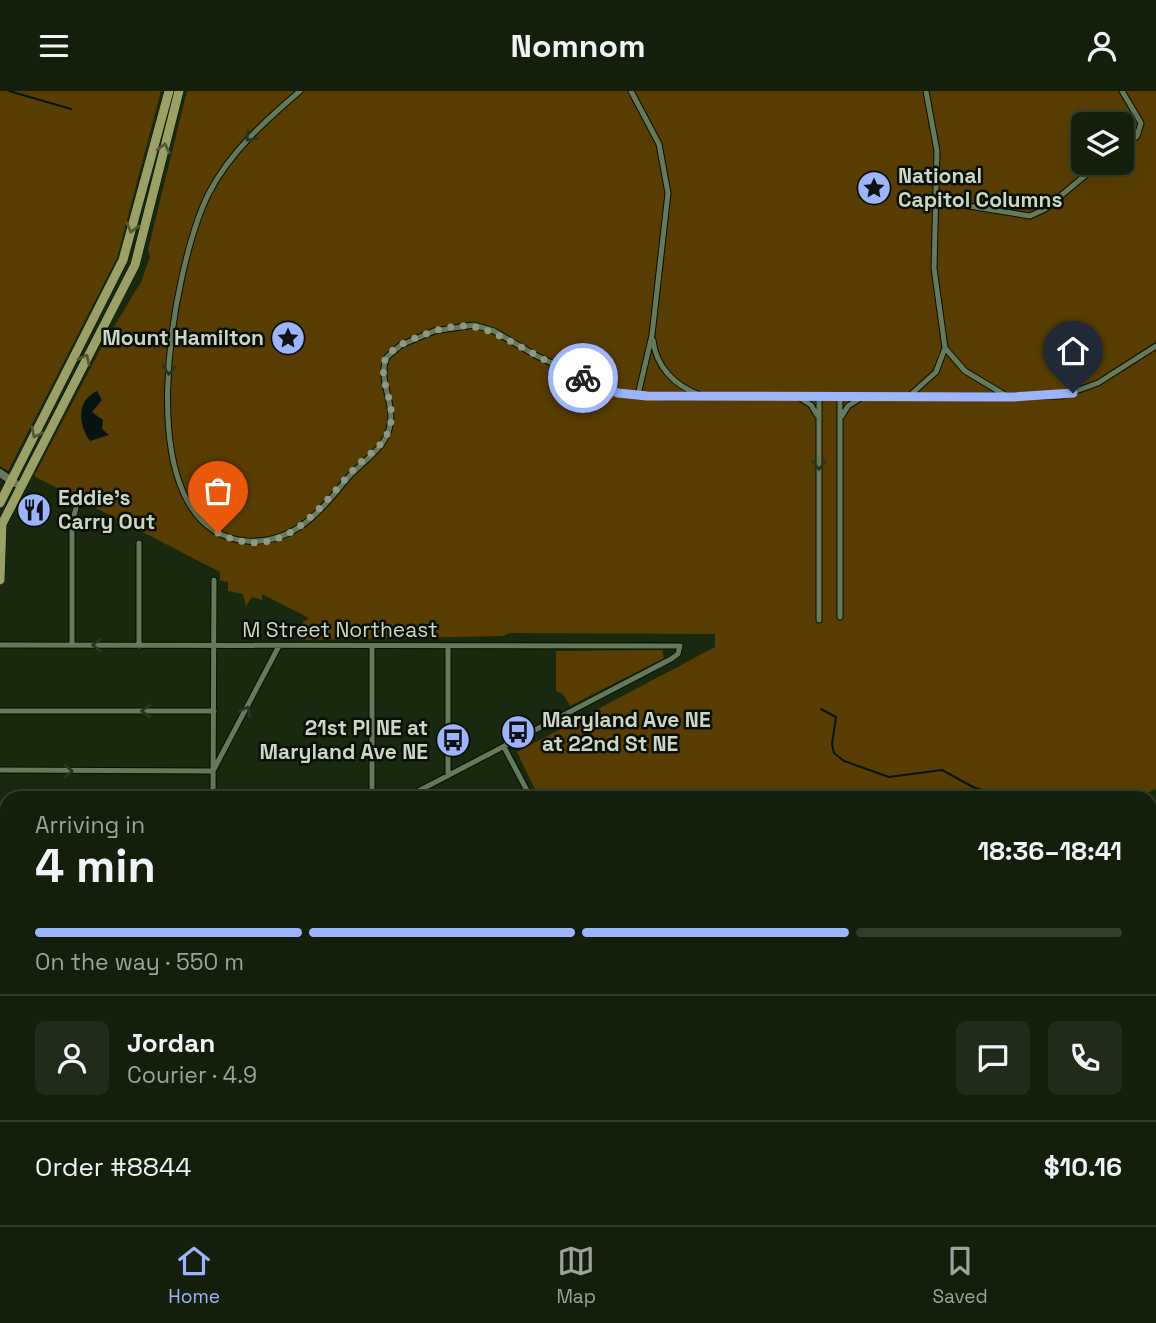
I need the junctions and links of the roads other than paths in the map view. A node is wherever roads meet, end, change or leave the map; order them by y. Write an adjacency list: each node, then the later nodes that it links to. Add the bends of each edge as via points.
1 (169, 91): 13 (main road, one-way to 13, via 123,260)
2 (179, 91): 13 (main road, one-way to 2, via 135,265)
3 (300, 91): 14 (street, one-way to 14, via 248,140 219,176 200,214 185,271 170,360 169,426 178,483 203,521 221,535 250,541 284,536 304,525 387,435 392,415 383,371 387,357 401,345 442,328 485,327 599,385)
4 (632, 91): 10 (street, via 660,146 668,184)
5 (926, 91): 9 (street, via 937,143)
6 (1122, 91): 7 (street, via 1141,123)
7 (1134, 138)
8 (1086, 175): 9 (street, via 1030,216)
9 (938, 201): 12 (street, via 934,268)
10 (652, 335): 14 (street); 15 (street, via 656,357 665,371 687,389)
11 (1156, 346): 21 (street, via 1087,388 1066,395)
12 (945, 348): 20 (street, via 936,372); 21 (street, via 965,371)
13 (65, 388): 22 (main road)
14 (638, 395): 15 (street)
15 (707, 397): 16 (street)
16 (797, 397): 17 (street); 23 (street, via 811,405)
17 (819, 397): 18 (street); 23 (street)
18 (840, 397): 19 (street); 24 (street)
19 (863, 397): 20 (street); 24 (street, via 848,405)
20 (908, 397): 21 (street)
21 (1007, 397)
22 (52, 412): 26 (main road, one-way to 26); 27 (main road)
23 (819, 422): 35 (street, one-way to 35)
24 (840, 423): 34 (street)
25 (0, 473): 26 (main road)
26 (6, 484): 27 (main road); 28 (main road)
27 (19, 490): 30 (main road)
28 (0, 503)
29 (76, 508): 37 (street, via 72,523)
30 (1, 525): 32 (main road)
31 (139, 543): 38 (street)
32 (0, 580)
33 (214, 580): 39 (street)
34 (840, 617)
35 (819, 620)
36 (0, 645): 37 (street, M Street Northeast)
37 (72, 645): 38 (street, M Street Northeast, one-way to 37)
38 (139, 646): 39 (street, M Street Northeast)
39 (214, 646): 40 (street, M Street Northeast); 44 (street)
40 (279, 646): 41 (street, M Street Northeast); 47 (street, one-way to 40)
41 (372, 646): 42 (street, M Street Northeast); 50 (street)
42 (448, 646): 45 (street, M Street Northeast, via 680,646 676,657); 48 (street)
43 (0, 711): 44 (street, one-way to 43)
44 (214, 711): 47 (street)
45 (504, 747): 48 (street); 52 (street)
46 (0, 770): 47 (street, one-way to 47)
47 (214, 771): 49 (street)
48 (448, 776): 51 (street)
49 (214, 791)
50 (372, 791)
51 (419, 791)
52 (527, 791)

